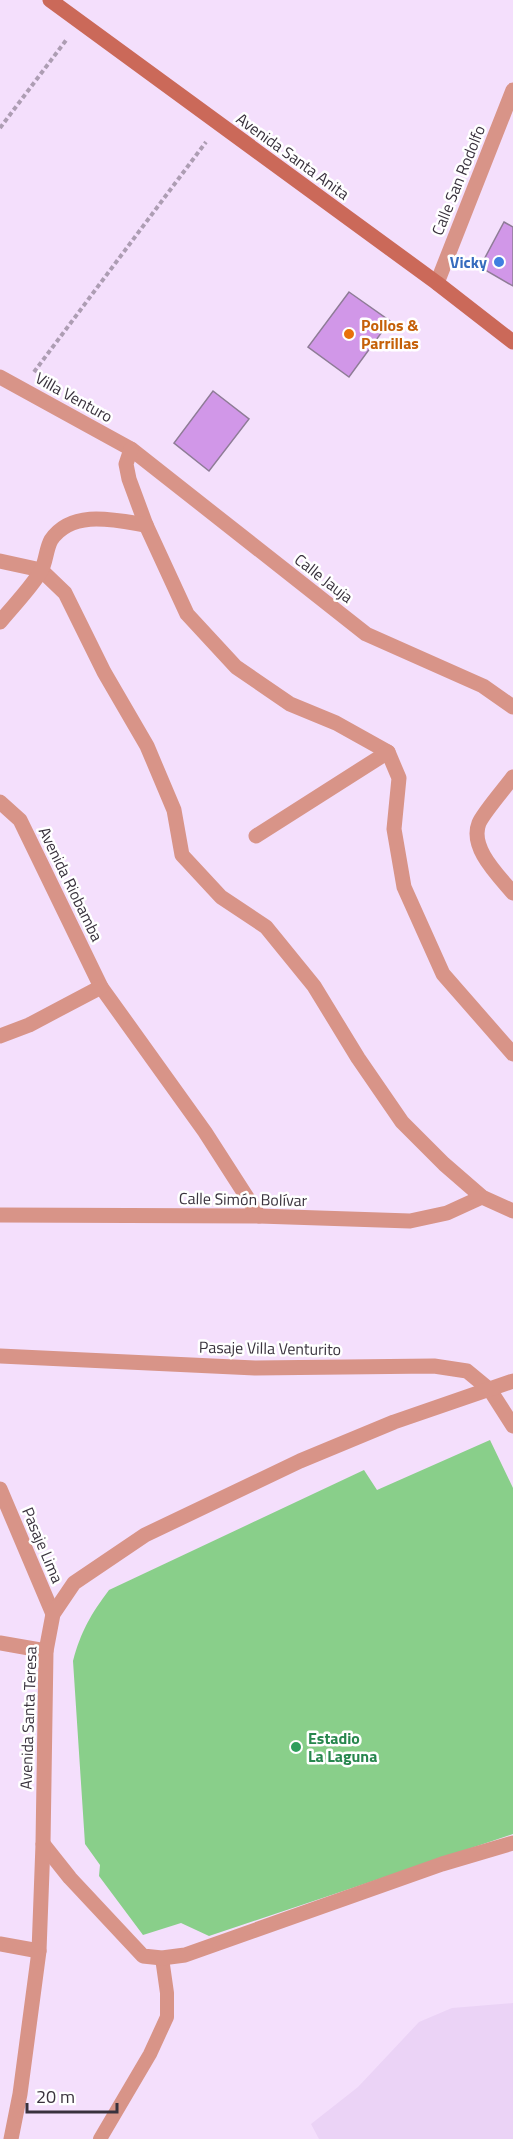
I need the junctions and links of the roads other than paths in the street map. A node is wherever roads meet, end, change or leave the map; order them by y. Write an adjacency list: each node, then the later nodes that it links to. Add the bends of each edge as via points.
1 (50, 0): 3 (main road, Avenida Santa Anita)
2 (513, 90): 3 (street, Calle San Rodolfo)
3 (437, 283): 4 (main road, Avenida Santa Anita)
4 (513, 342)
5 (0, 377): 6 (street, Villa Venturo)
6 (131, 449): 7 (street, via 126,464); 11 (street, Calle Jauja, via 366,634 483,686)
7 (146, 525): 9 (street, via 89,519 67,524 51,541); 12 (street, via 187,614 236,667 290,704 336,723)
8 (0, 561): 9 (street)
9 (41, 570): 10 (street); 20 (street, via 65,593 147,746 174,810 182,855 221,897 266,927 314,986 402,1122)
10 (0, 622)
11 (513, 706)
12 (388, 752): 15 (street); 19 (street, via 399,778 394,829 404,887 443,974)
13 (513, 777): 16 (street, via 478,824 483,857)
14 (0, 802): 17 (street, Avenida Riobamba, via 20,820)
15 (256, 836)
16 (513, 893)
17 (101, 987): 18 (street); 23 (street, Avenida Riobamba, via 205,1132)
18 (0, 1036)
19 (513, 1054)
20 (482, 1197): 21 (street); 23 (street, Calle Simón Bolívar, via 447,1213 410,1221)
21 (513, 1210)
22 (0, 1215): 23 (street, Calle Simón Bolívar)
23 (259, 1216)
24 (0, 1356): 26 (street, Pasaje Villa Venturito, via 255,1368 434,1366 467,1371)
25 (513, 1381): 26 (street, Avenida Santa Teresa)
26 (490, 1390): 27 (street, Pasaje Villa Venturito); 29 (street, Avenida Santa Teresa, via 394,1422 300,1461 145,1535 74,1583)
27 (513, 1426)
28 (0, 1489): 29 (street, Pasaje Lima)
29 (53, 1614): 31 (street, Avenida Santa Teresa)
30 (0, 1643): 31 (street)
31 (46, 1652): 33 (street, Avenida Santa Teresa)
32 (513, 1843): 36 (street, via 442,1864 185,1955)
33 (43, 1844): 35 (street, Avenida Santa Teresa); 36 (street, via 143,1956)
34 (0, 1944): 35 (street)
35 (39, 1951): 37 (street, Avenida Santa Teresa)
36 (162, 1958): 38 (lane, via 167,2017)
37 (11, 2139)
38 (100, 2139)

